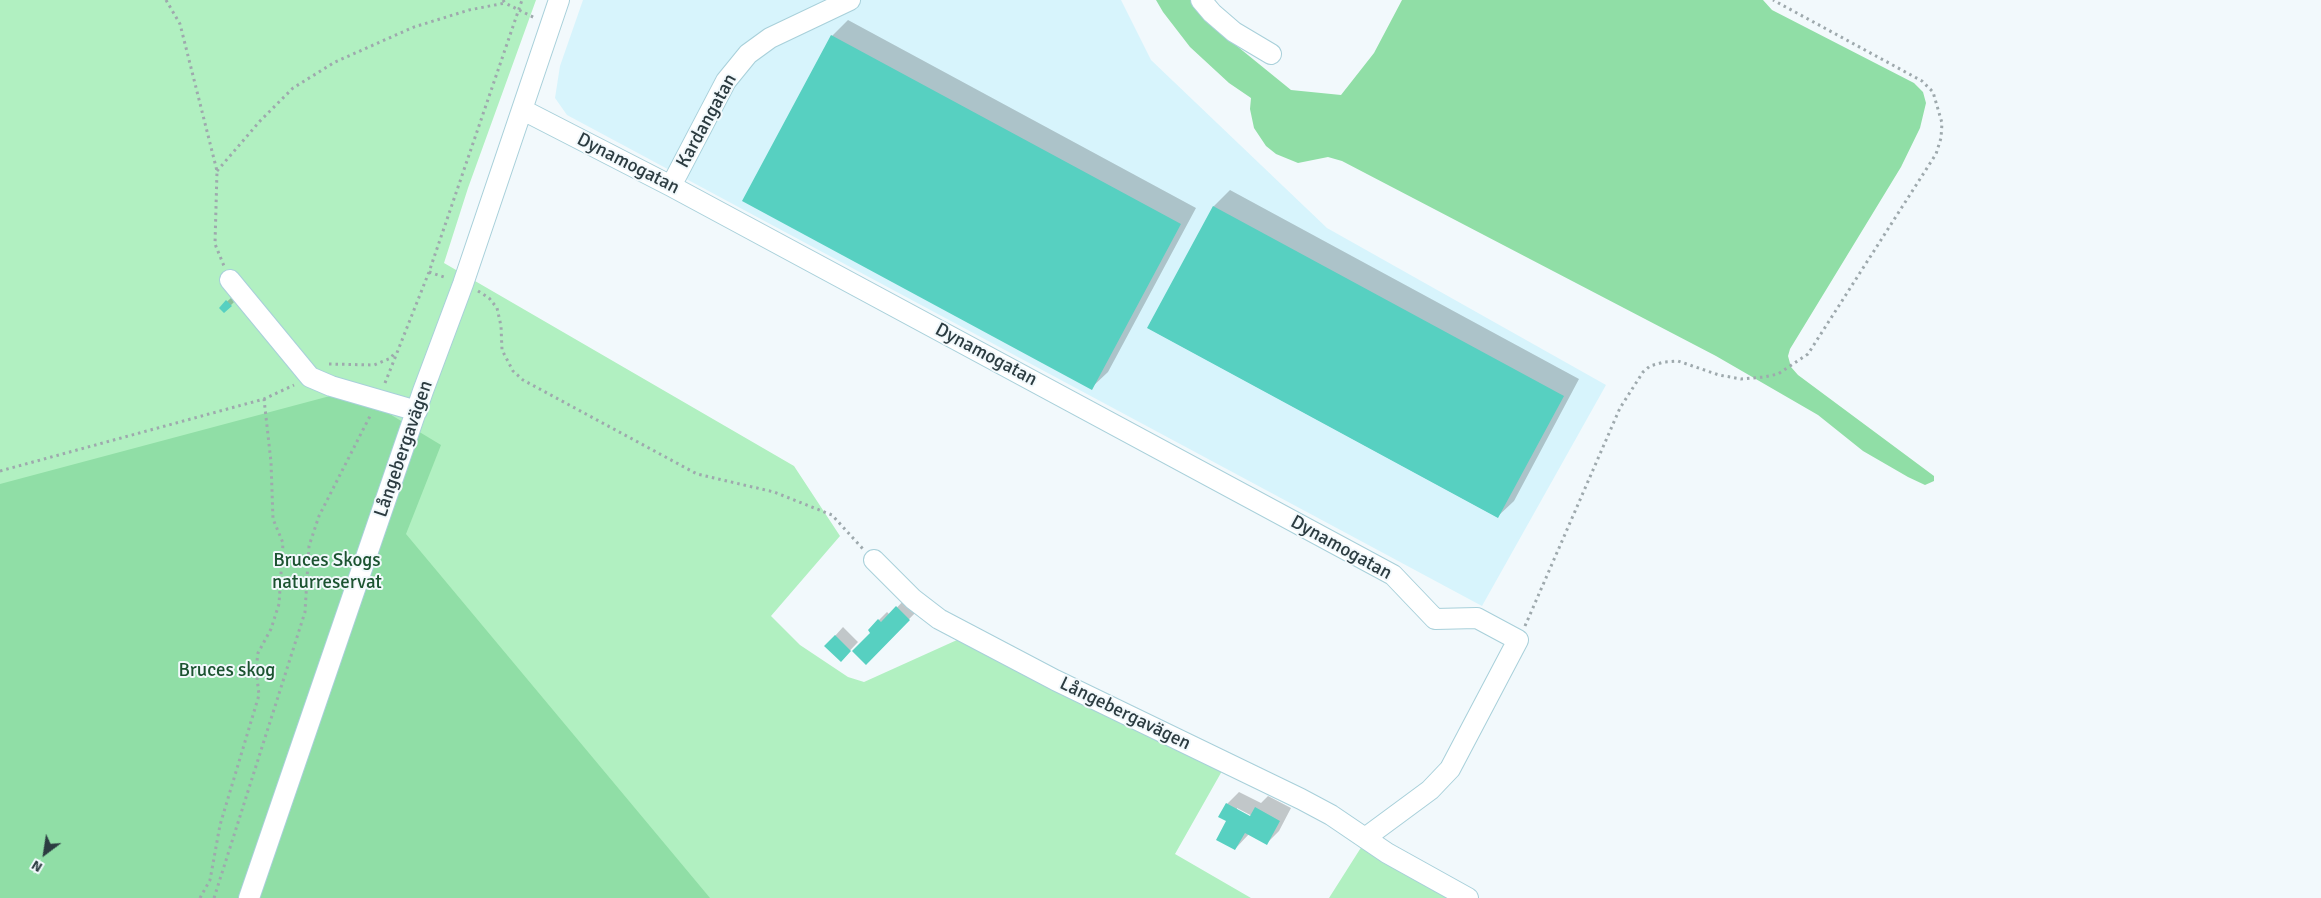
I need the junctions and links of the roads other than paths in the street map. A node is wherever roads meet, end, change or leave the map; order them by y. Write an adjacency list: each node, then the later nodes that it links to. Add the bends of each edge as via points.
1 (559, 0): 5 (street, Långebergavägen)
2 (850, 0): 6 (street, Kardangatan, via 770,38 748,54 726,81)
3 (1201, 0): 4 (street, via 1234,32)
4 (1271, 54)
5 (523, 110): 6 (street, Dynamogatan); 8 (street, Långebergavägen)
6 (671, 186): 10 (street, Dynamogatan, via 1393,575 1435,619 1477,618 1518,640 1450,769 1430,790)
7 (230, 280): 8 (street, via 304,370 331,386)
8 (417, 411): 11 (street, Långebergavägen)
9 (874, 560): 10 (street, Långebergavägen, via 924,608 947,624 1055,680 1286,791)
10 (1365, 838): 12 (street, Långebergavägen)
11 (249, 898)
12 (1468, 898)

